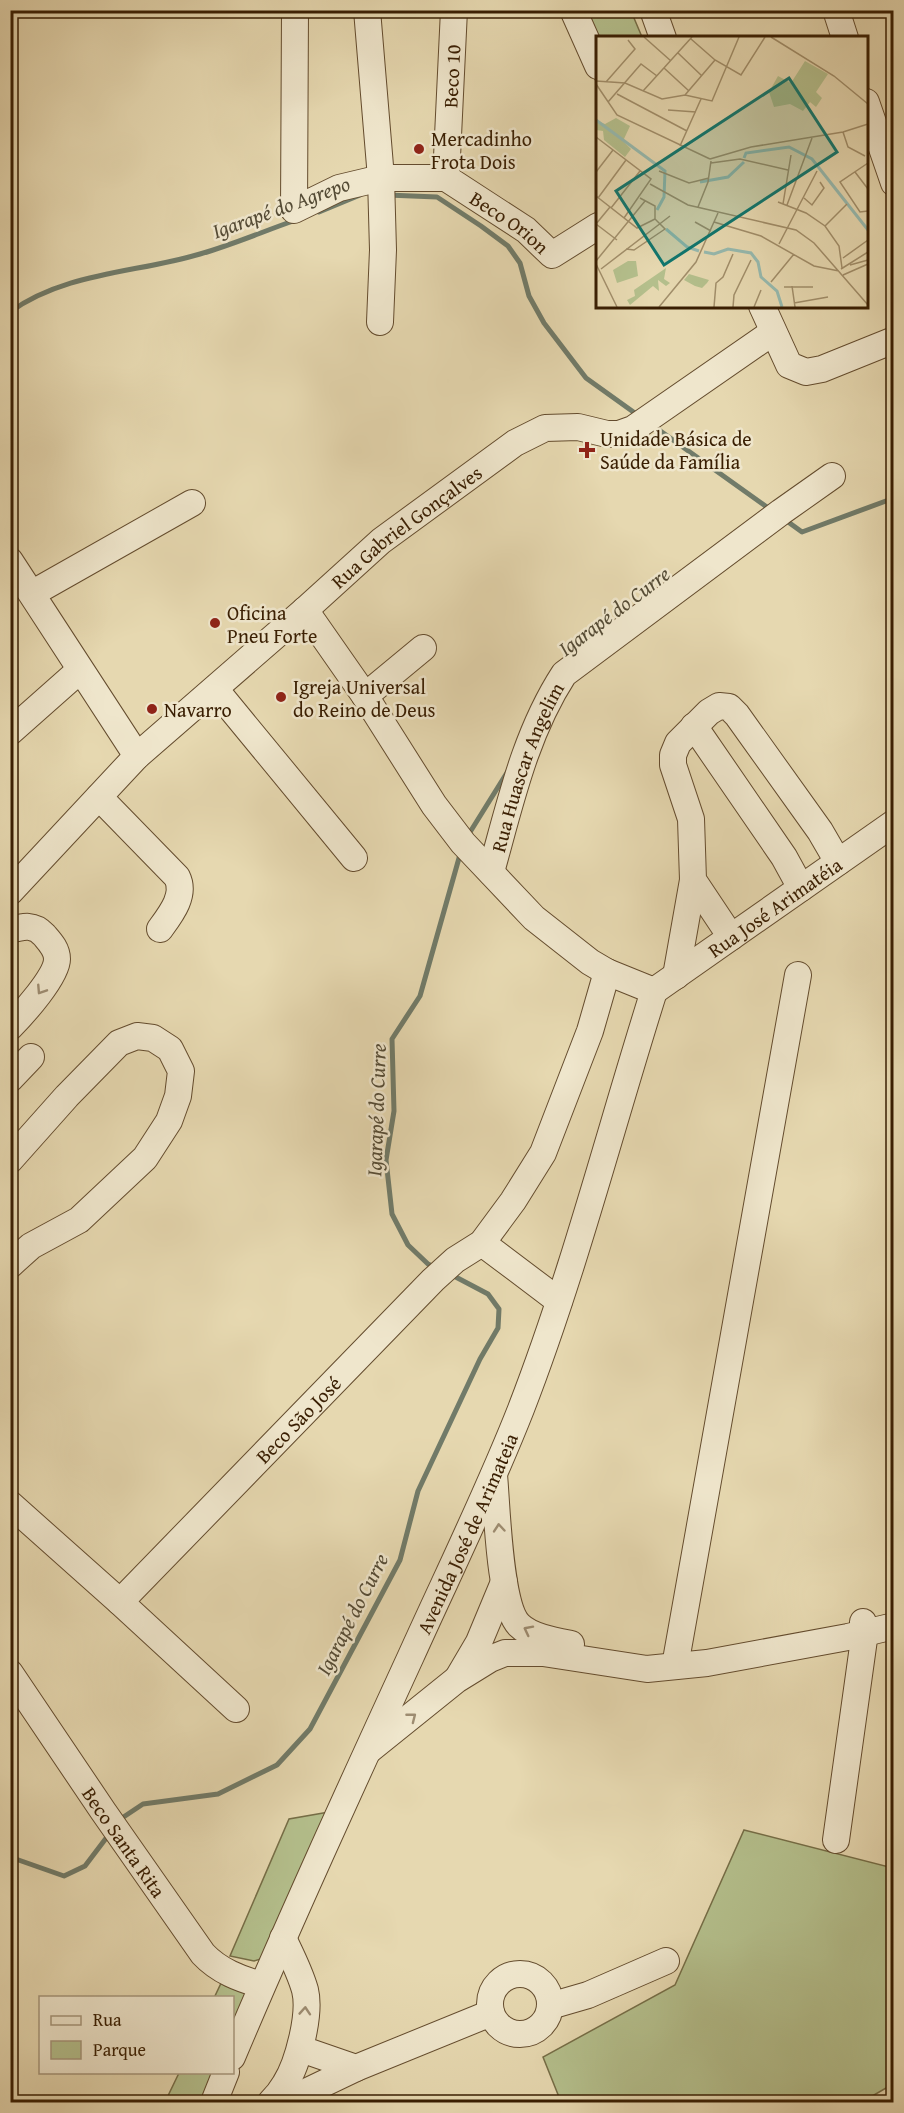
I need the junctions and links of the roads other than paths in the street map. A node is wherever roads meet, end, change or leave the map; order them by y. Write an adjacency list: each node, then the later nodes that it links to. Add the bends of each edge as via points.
1 (295, 10): 11 (street, via 294,210 339,188)
2 (367, 10): 11 (street)
3 (454, 10): 12 (street, Beco 10)
4 (573, 10): 9 (street)
5 (653, 10): 7 (street)
6 (836, 10): 8 (street)
7 (662, 36)
8 (844, 36)
9 (596, 62)
10 (868, 105): 13 (street)
11 (381, 178): 12 (street); 16 (street)
12 (446, 178): 14 (street, Beco Orion, via 526,230 552,255)
13 (894, 183)
14 (596, 227)
15 (763, 308): 17 (street)
16 (380, 322)
17 (772, 332): 18 (street, via 789,365 806,372); 23 (street, Rua Gabriel Gonçalves, via 633,429 607,434 578,427 545,428 515,443 381,541)
18 (894, 340)
19 (832, 476): 35 (street, Rua Huascar Angelim, via 564,674 524,753)
20 (192, 503): 22 (street)
21 (10, 561): 22 (street)
22 (33, 593): 25 (street)
23 (305, 610): 26 (street, Rua Gabriel Gonçalves); 27 (street, Rua Huascar Angelim)
24 (423, 648): 27 (street)
25 (80, 670): 29 (street); 30 (street)
26 (215, 689): 30 (street, Rua Gabriel Gonçalves); 33 (street)
27 (365, 696): 35 (street, Rua Huascar Angelim, via 434,805)
28 (694, 726): 34 (street, via 719,706 729,707 820,831); 36 (street, via 673,755 693,829); 37 (street)
29 (10, 732)
30 (137, 756): 31 (street, Rua Gabriel Gonçalves)
31 (99, 798): 38 (street, Rua Gabriel Gonçalves); 39 (street, via 180,883 181,893)
32 (894, 823): 34 (street, Rua José Arimatéia)
33 (354, 858)
34 (838, 862): 37 (street, Rua José Arimatéia)
35 (491, 872): 42 (street, Rua Huascar Angelim, via 534,918)
36 (693, 880): 41 (street); 44 (street)
37 (801, 888): 41 (street, Rua José Arimatéia)
38 (10, 892)
39 (160, 929)
40 (10, 930): 46 (street, one-way to 46, via 30,926 38,929 54,946 57,959 32,1003)
41 (731, 937): 44 (street, Rua José Arimatéia)
42 (607, 972): 45 (street, Rua Huascar Angelim); 50 (street, Beco São José, via 590,1031 543,1153)
43 (798, 975): 60 (street)
44 (676, 976): 45 (street, Rua José Arimatéia)
45 (654, 991): 52 (street, Avenida José de Arimateia)
46 (10, 1027)
47 (31, 1057): 48 (street)
48 (10, 1079)
49 (10, 1160): 51 (street, via 119,1043 137,1036 153,1038 170,1049 181,1071 178,1096 169,1121 145,1158 79,1220 31,1246)
50 (482, 1243): 52 (street); 56 (street, Beco São José, via 433,1280)
51 (10, 1265)
52 (559, 1301): 53 (street, Avenida José de Arimateia)
53 (494, 1474): 55 (street, one-way to 53); 64 (street, Avenida José de Arimateia)
54 (10, 1504): 56 (street)
55 (504, 1582): 60 (street, one-way to 55, via 560,1642 525,1629 515,1620); 62 (street, via 479,1642)
56 (120, 1602): 63 (street)
57 (894, 1615): 59 (street)
58 (894, 1626): 59 (street)
59 (864, 1627): 60 (street, via 838,1628); 65 (street)
60 (675, 1662): 62 (street, via 648,1669 511,1652 490,1659)
61 (10, 1672): 68 (street, Beco Santa Rita, via 203,1954 223,1970)
62 (456, 1680): 64 (street, one-way to 62)
63 (236, 1709)
64 (366, 1752): 66 (street, Avenida José de Arimateia)
65 (836, 1840)
66 (284, 1938): 68 (street, Avenida José de Arimateia); 71 (street, one-way to 66, via 306,1993)
67 (666, 1961): 69 (street, via 588,1995)
68 (262, 1985): 72 (street, Avenida José de Arimateia)
69 (550, 2006): 70 (street, via 539,2026 529,2032 506,2030); 70 (street, via 543,1984 534,1977 511,1975 494,1990)
70 (491, 2013): 73 (street)
71 (301, 2049): 73 (street); 76 (street, via 286,2084)
72 (234, 2052)
73 (356, 2068): 77 (street)
74 (226, 2074): 75 (street)
75 (214, 2103)
76 (271, 2103)
77 (285, 2103)

